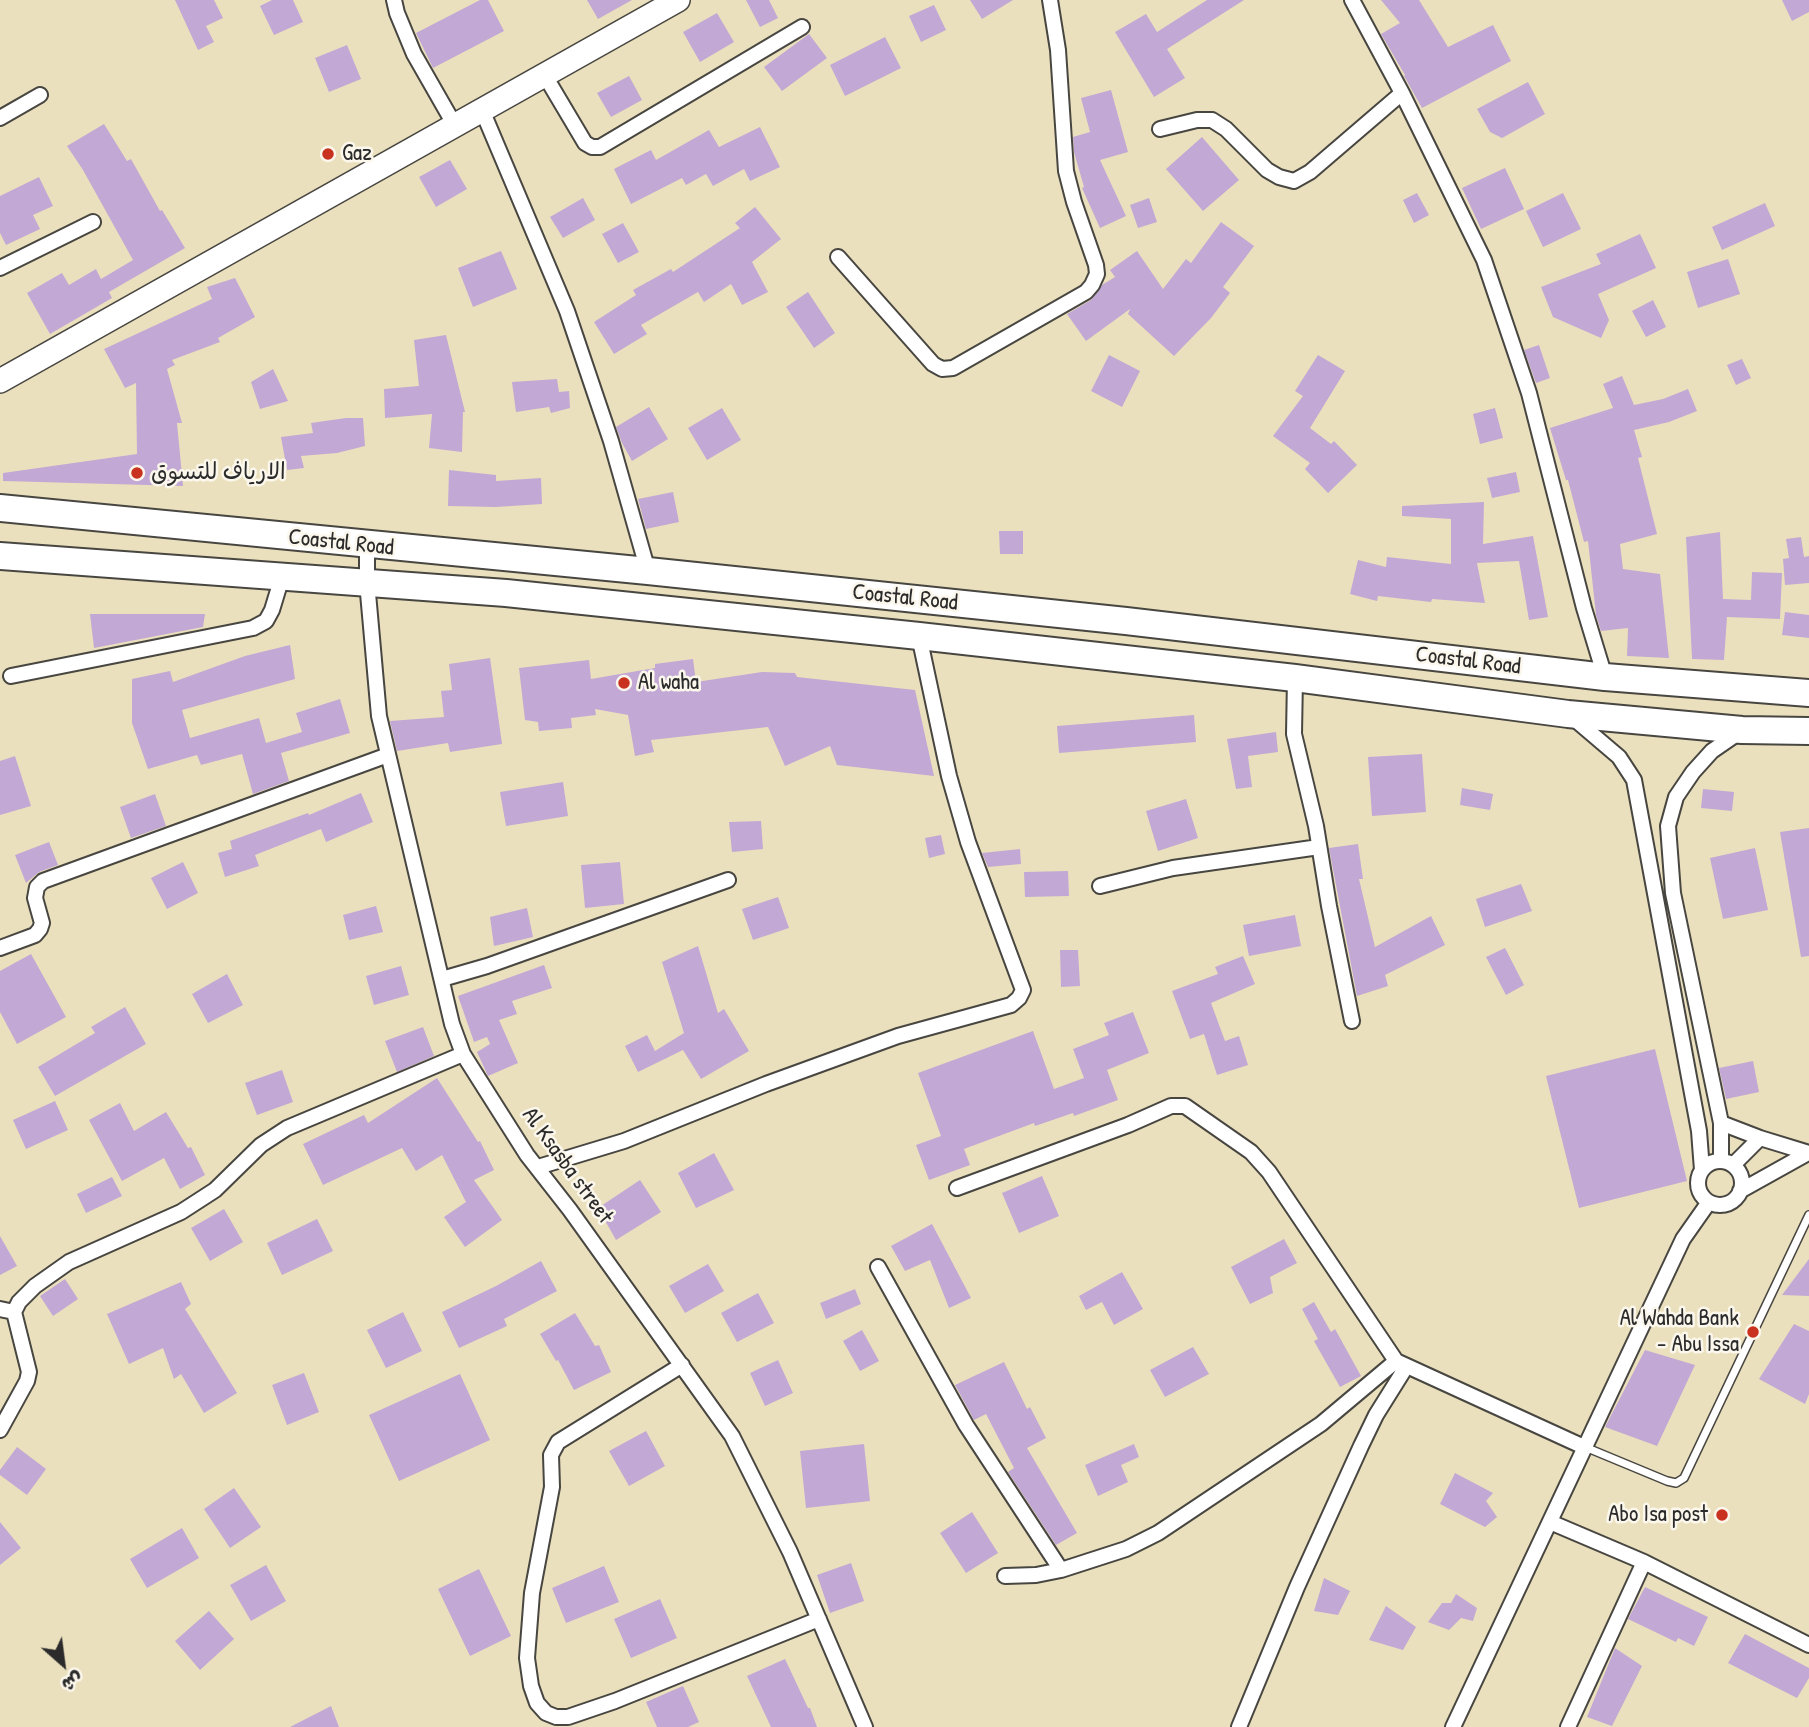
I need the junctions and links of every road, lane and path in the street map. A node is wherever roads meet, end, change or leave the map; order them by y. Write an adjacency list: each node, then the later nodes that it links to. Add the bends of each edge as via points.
1 (394, 0): 11 (street, via 414,54)
2 (678, 0): 6 (main road)
3 (1050, 0): 14 (street, via 1066,171 1096,265 1092,285 953,368 942,369)
4 (1352, 0): 7 (street)
5 (802, 27): 6 (street, via 600,147 585,143)
6 (544, 74): 9 (main road)
7 (1402, 93): 12 (street, via 1294,181 1268,170 1212,120); 25 (street, via 1484,260 1529,393)
8 (40, 95): 10 (street)
9 (482, 110): 11 (main road); 20 (street, via 567,311)
10 (0, 118)
11 (454, 124): 16 (main road)
12 (1160, 130)
13 (93, 222): 15 (street)
14 (838, 257)
15 (0, 268)
16 (1, 379)
17 (0, 508): 18 (highway, Coastal Road)
18 (367, 545): 20 (highway, Coastal Road); 22 (street, Al Ksasba street)
19 (0, 556): 21 (highway, Coastal Road)
20 (648, 571): 25 (highway, Coastal Road)
21 (282, 577): 22 (highway, Coastal Road); 24 (street, via 272,610 253,628)
22 (367, 582): 23 (highway, Coastal Road); 31 (street, Al Ksasba street, via 379,716)
23 (919, 636): 26 (highway, Coastal Road); 43 (street, via 949,776 968,842 1023,990 1020,998 1011,1005 898,1036 624,1141)
24 (11, 676)
25 (1605, 677): 27 (highway, Coastal Road)
26 (1295, 678): 28 (highway, Coastal Road); 32 (street, via 1294,734)
27 (1809, 693)
28 (1568, 714): 29 (highway, Coastal Road); 44 (street, via 1619,757 1634,780 1699,1131)
29 (1742, 730): 30 (highway, Coastal Road); 39 (street, via 1693,772 1676,797 1668,826 1673,893)
30 (1809, 731)
31 (388, 755): 35 (street, via 43,881 35,892 40,929); 36 (street, Al Ksasba street)
32 (1319, 848): 34 (street, via 1173,868); 37 (street)
33 (728, 880): 36 (street)
34 (1100, 886)
35 (0, 948)
36 (442, 979): 38 (street, Al Ksasba street)
37 (1352, 1021)
38 (463, 1054): 43 (street, Al Ksasba street); 50 (street, via 276,1134 215,1190 181,1212 53,1272)
39 (1721, 1123): 40 (street); 42 (street)
40 (1760, 1138): 41 (street); 42 (street)
41 (1808, 1153): 46 (street)
42 (1727, 1163): 44 (street, via 1714,1162); 46 (street, via 1741,1177)
43 (538, 1167): 52 (street, Al Ksasba street)
44 (1702, 1170): 47 (street, via 1698,1186)
45 (957, 1188): 51 (street, via 1171,1106 1185,1106 1251,1152 1269,1172)
46 (1740, 1191): 47 (street, via 1727,1204)
47 (1709, 1202): 54 (street, via 1683,1239)
48 (1809, 1215): 54 (lane, via 1684,1478 1676,1483 1667,1481)
49 (878, 1267): 57 (street, via 966,1425)
50 (7, 1311): 53 (street, via 29,1372)
51 (1401, 1364): 54 (street); 57 (street, via 1321,1424 1158,1533 1126,1549); 62 (street, via 1297,1587)
52 (682, 1365): 59 (street, Al Ksasba street, via 732,1436); 59 (street, via 558,1442 551,1455 552,1487 532,1593 527,1658 537,1703 546,1713 568,1717)
53 (0, 1430)
54 (1584, 1447): 55 (street)
55 (1550, 1522): 56 (street); 63 (street)
56 (1644, 1562): 60 (street); 64 (street)
57 (1061, 1570): 58 (street)
58 (1005, 1576)
59 (819, 1619): 61 (street, Al Ksasba street)
60 (1809, 1645)
61 (865, 1727)
62 (1239, 1727)
63 (1454, 1727)
64 (1568, 1727)

